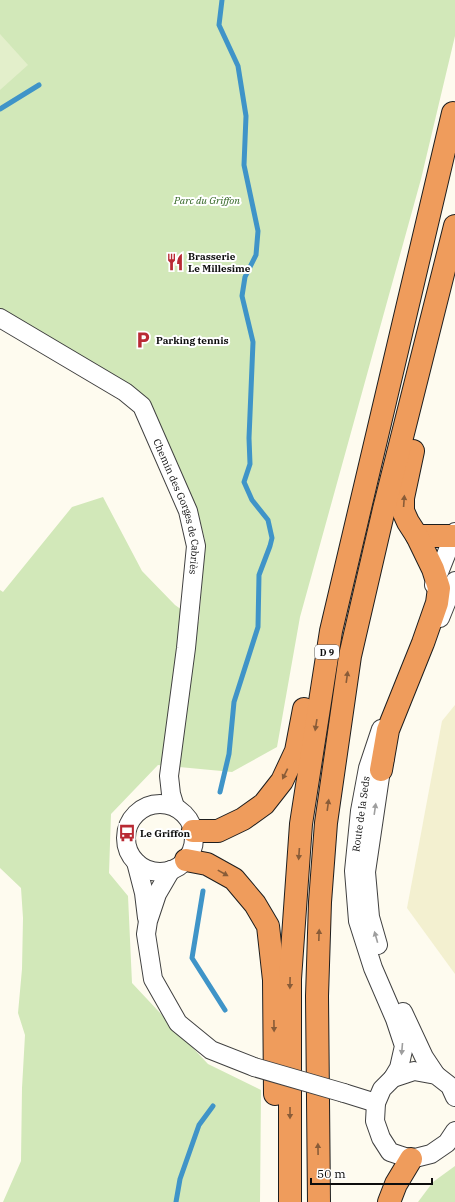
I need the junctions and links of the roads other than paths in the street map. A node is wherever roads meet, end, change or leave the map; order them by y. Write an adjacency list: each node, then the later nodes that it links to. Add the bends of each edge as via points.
1 (454, 109): 12 (highway, one-way to 12, via 390,334 333,560 296,751 282,781 264,804 243,819 218,831); 23 (highway, D 9, one-way to 23, via 331,631 304,808 290,978)
2 (455, 226): 24 (highway, D 9, one-way to 2, via 317,996 326,823 350,656 384,508)
3 (455, 250): 6 (highway, one-way to 3, via 403,511 403,498)
4 (0, 318): 9 (street, Chemin des Gorges de Cabriès, via 125,392 142,406 188,511 196,546 186,648)
5 (454, 535): 6 (highway); 7 (street, Route de la Seds)
6 (417, 536): 7 (highway)
7 (446, 580): 8 (highway, via 439,588 437,603 423,643 388,730); 17 (street, Route de la Seds, one-way to 17, via 389,703 368,768 360,811 354,871 358,921 373,968 404,1046)
8 (381, 770): 16 (street, Route de la Seds, one-way to 8, via 424,1057 396,997 370,917 366,872)
9 (168, 776): 10 (street, Chemin des Gorges de Cabriès); 11 (street, Chemin des Gorges de Cabriès, via 158,793)
10 (174, 807): 11 (street, via 165,804); 12 (street, via 190,821)
11 (144, 808): 13 (street, via 136,814 126,833 126,843)
12 (193, 830): 14 (street, via 192,851)
13 (136, 862): 14 (street, via 154,872 163,872); 15 (street)
14 (179, 865): 15 (street, via 157,894); 22 (highway, one-way to 22, via 207,864 234,879 255,904 268,926 274,980 276,1137)
15 (148, 921): 19 (street, bridge, via 146,934 153,979 178,1023 211,1050 254,1067)
16 (436, 1075): 17 (street, via 414,1071); 18 (street)
17 (394, 1078): 19 (street, via 382,1088)
18 (453, 1089)
19 (376, 1103): 21 (street, via 375,1121 381,1138 390,1152)
20 (455, 1131): 21 (street, via 447,1143 431,1154)
21 (411, 1159): 25 (highway)
22 (283, 1202)
23 (290, 1202)
24 (319, 1202)
25 (389, 1202)

